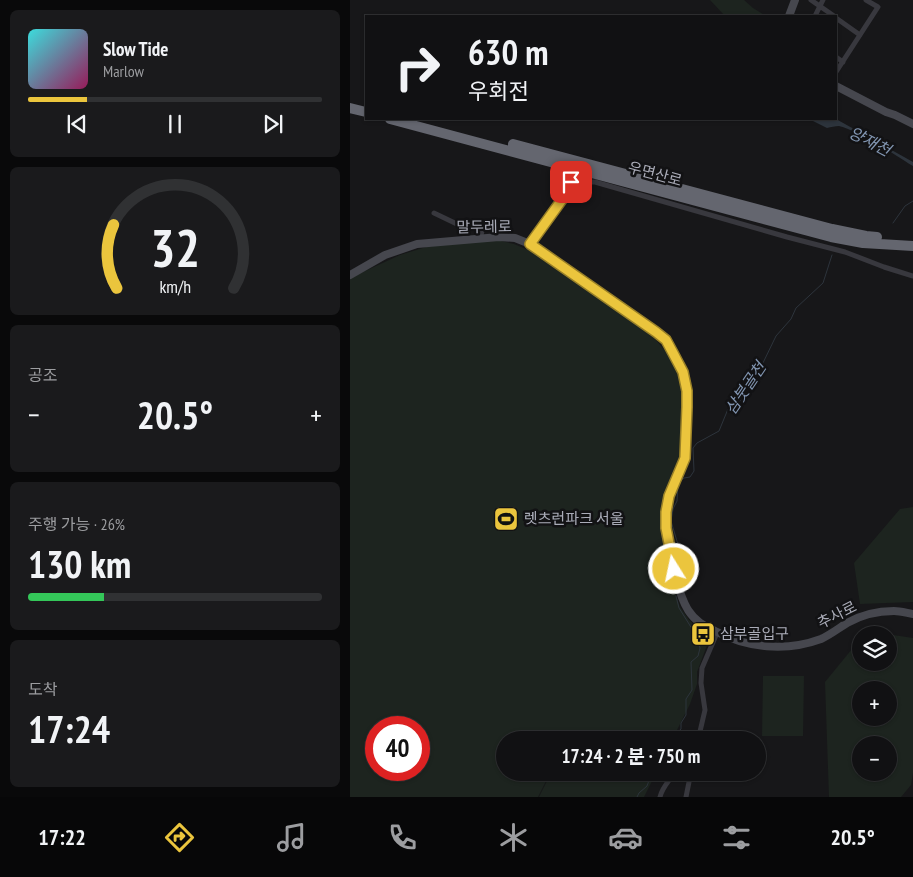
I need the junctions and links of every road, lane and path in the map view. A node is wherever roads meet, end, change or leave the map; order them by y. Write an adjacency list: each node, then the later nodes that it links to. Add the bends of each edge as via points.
1 (794, 0): 6 (street)
2 (811, 0): 5 (street)
3 (823, 0): 5 (street)
4 (866, 0): 10 (street, via 878,8)
5 (820, 6): 7 (street); 8 (street)
6 (789, 15)
7 (816, 15)
8 (832, 15)
9 (837, 18): 10 (street)
10 (860, 35): 12 (street)
11 (837, 58): 12 (street)
12 (843, 62): 13 (street)
13 (837, 71)
14 (837, 87): 19 (street)
15 (350, 101): 16 (highway)
16 (365, 105)
17 (350, 108): 18 (highway)
18 (365, 112)
19 (886, 112): 22 (street); 23 (street, via 893,120)
20 (394, 120): 28 (highway, 우면산로, via 831,236 863,243)
21 (421, 120): 26 (highway, 우면산로, via 832,229)
22 (913, 124)
23 (913, 130)
24 (434, 213): 25 (street, via 459,225 483,228)
25 (480, 238): 27 (street, 말두레로, via 515,238); 29 (street, 말두레로, via 417,244 385,255)
26 (913, 240)
27 (530, 244): 30 (street, via 569,190 571,182 595,182 845,252); 32 (street, 말두레로, via 666,340 683,372 687,391 686,450 669,496 666,528 685,605 700,624)
28 (913, 246)
29 (350, 275)
30 (913, 276)
31 (913, 614): 32 (street, 추사로, via 895,611 863,615 822,638 791,646 759,646 735,641)
32 (716, 632): 33 (street, via 701,673 705,710)
33 (700, 731)
34 (669, 781): 36 (street)
35 (690, 781): 37 (street)
36 (660, 797)
37 (686, 797)

